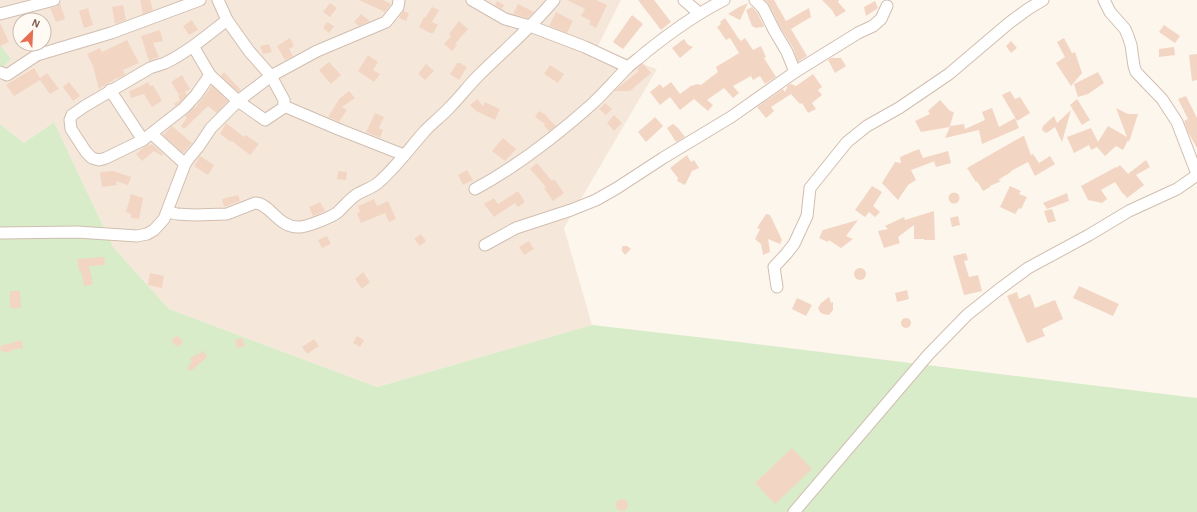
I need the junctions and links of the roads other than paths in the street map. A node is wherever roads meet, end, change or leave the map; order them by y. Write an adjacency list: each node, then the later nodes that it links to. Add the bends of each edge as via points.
1 (54, 0): 14 (street)
2 (200, 0): 19 (street, via 118,31 37,55 7,75)
3 (218, 0): 15 (street)
4 (399, 0): 22 (street, via 398,7 386,22 317,51)
5 (472, 0): 16 (street, via 505,19)
6 (554, 0): 16 (street)
7 (684, 0): 13 (street)
8 (724, 0): 13 (street)
9 (755, 0): 20 (street, via 763,8)
10 (1043, 0): 34 (street, via 1009,22 949,74 846,142 810,188 807,216 794,244 774,267)
11 (1104, 0): 29 (street, via 1110,12 1125,29 1136,72 1162,99 1177,122)
12 (885, 2): 20 (street, via 881,19 873,26)
13 (699, 13): 18 (street)
14 (0, 14)
15 (227, 20): 17 (street); 22 (street)
16 (530, 26): 18 (street); 27 (street, via 478,76)
17 (193, 46): 21 (street); 23 (street, via 164,64 150,68)
18 (628, 67): 30 (street, via 571,122 491,181)
19 (0, 72)
20 (796, 72): 33 (street, via 730,117 596,200 516,228)
21 (210, 75): 24 (street); 26 (street, via 184,108)
22 (271, 76): 24 (street); 25 (street, via 284,100)
23 (110, 90): 26 (street); 26 (street, via 72,115 70,120 71,129 86,152 92,158 100,160)
24 (238, 101): 25 (street, via 265,120); 28 (street, via 211,128)
25 (284, 106): 27 (street)
26 (148, 137): 28 (street)
27 (404, 155): 31 (street, via 378,183 355,195 330,217 299,227 282,223 259,203 228,214 194,215)
28 (185, 164): 31 (street)
29 (1197, 175): 35 (street, via 1177,189 1129,211 1028,268 973,310 928,355)
30 (475, 189)
31 (168, 212): 32 (street, via 154,230 137,236 77,232)
32 (0, 233)
33 (485, 245)
34 (777, 287)
35 (794, 512)

